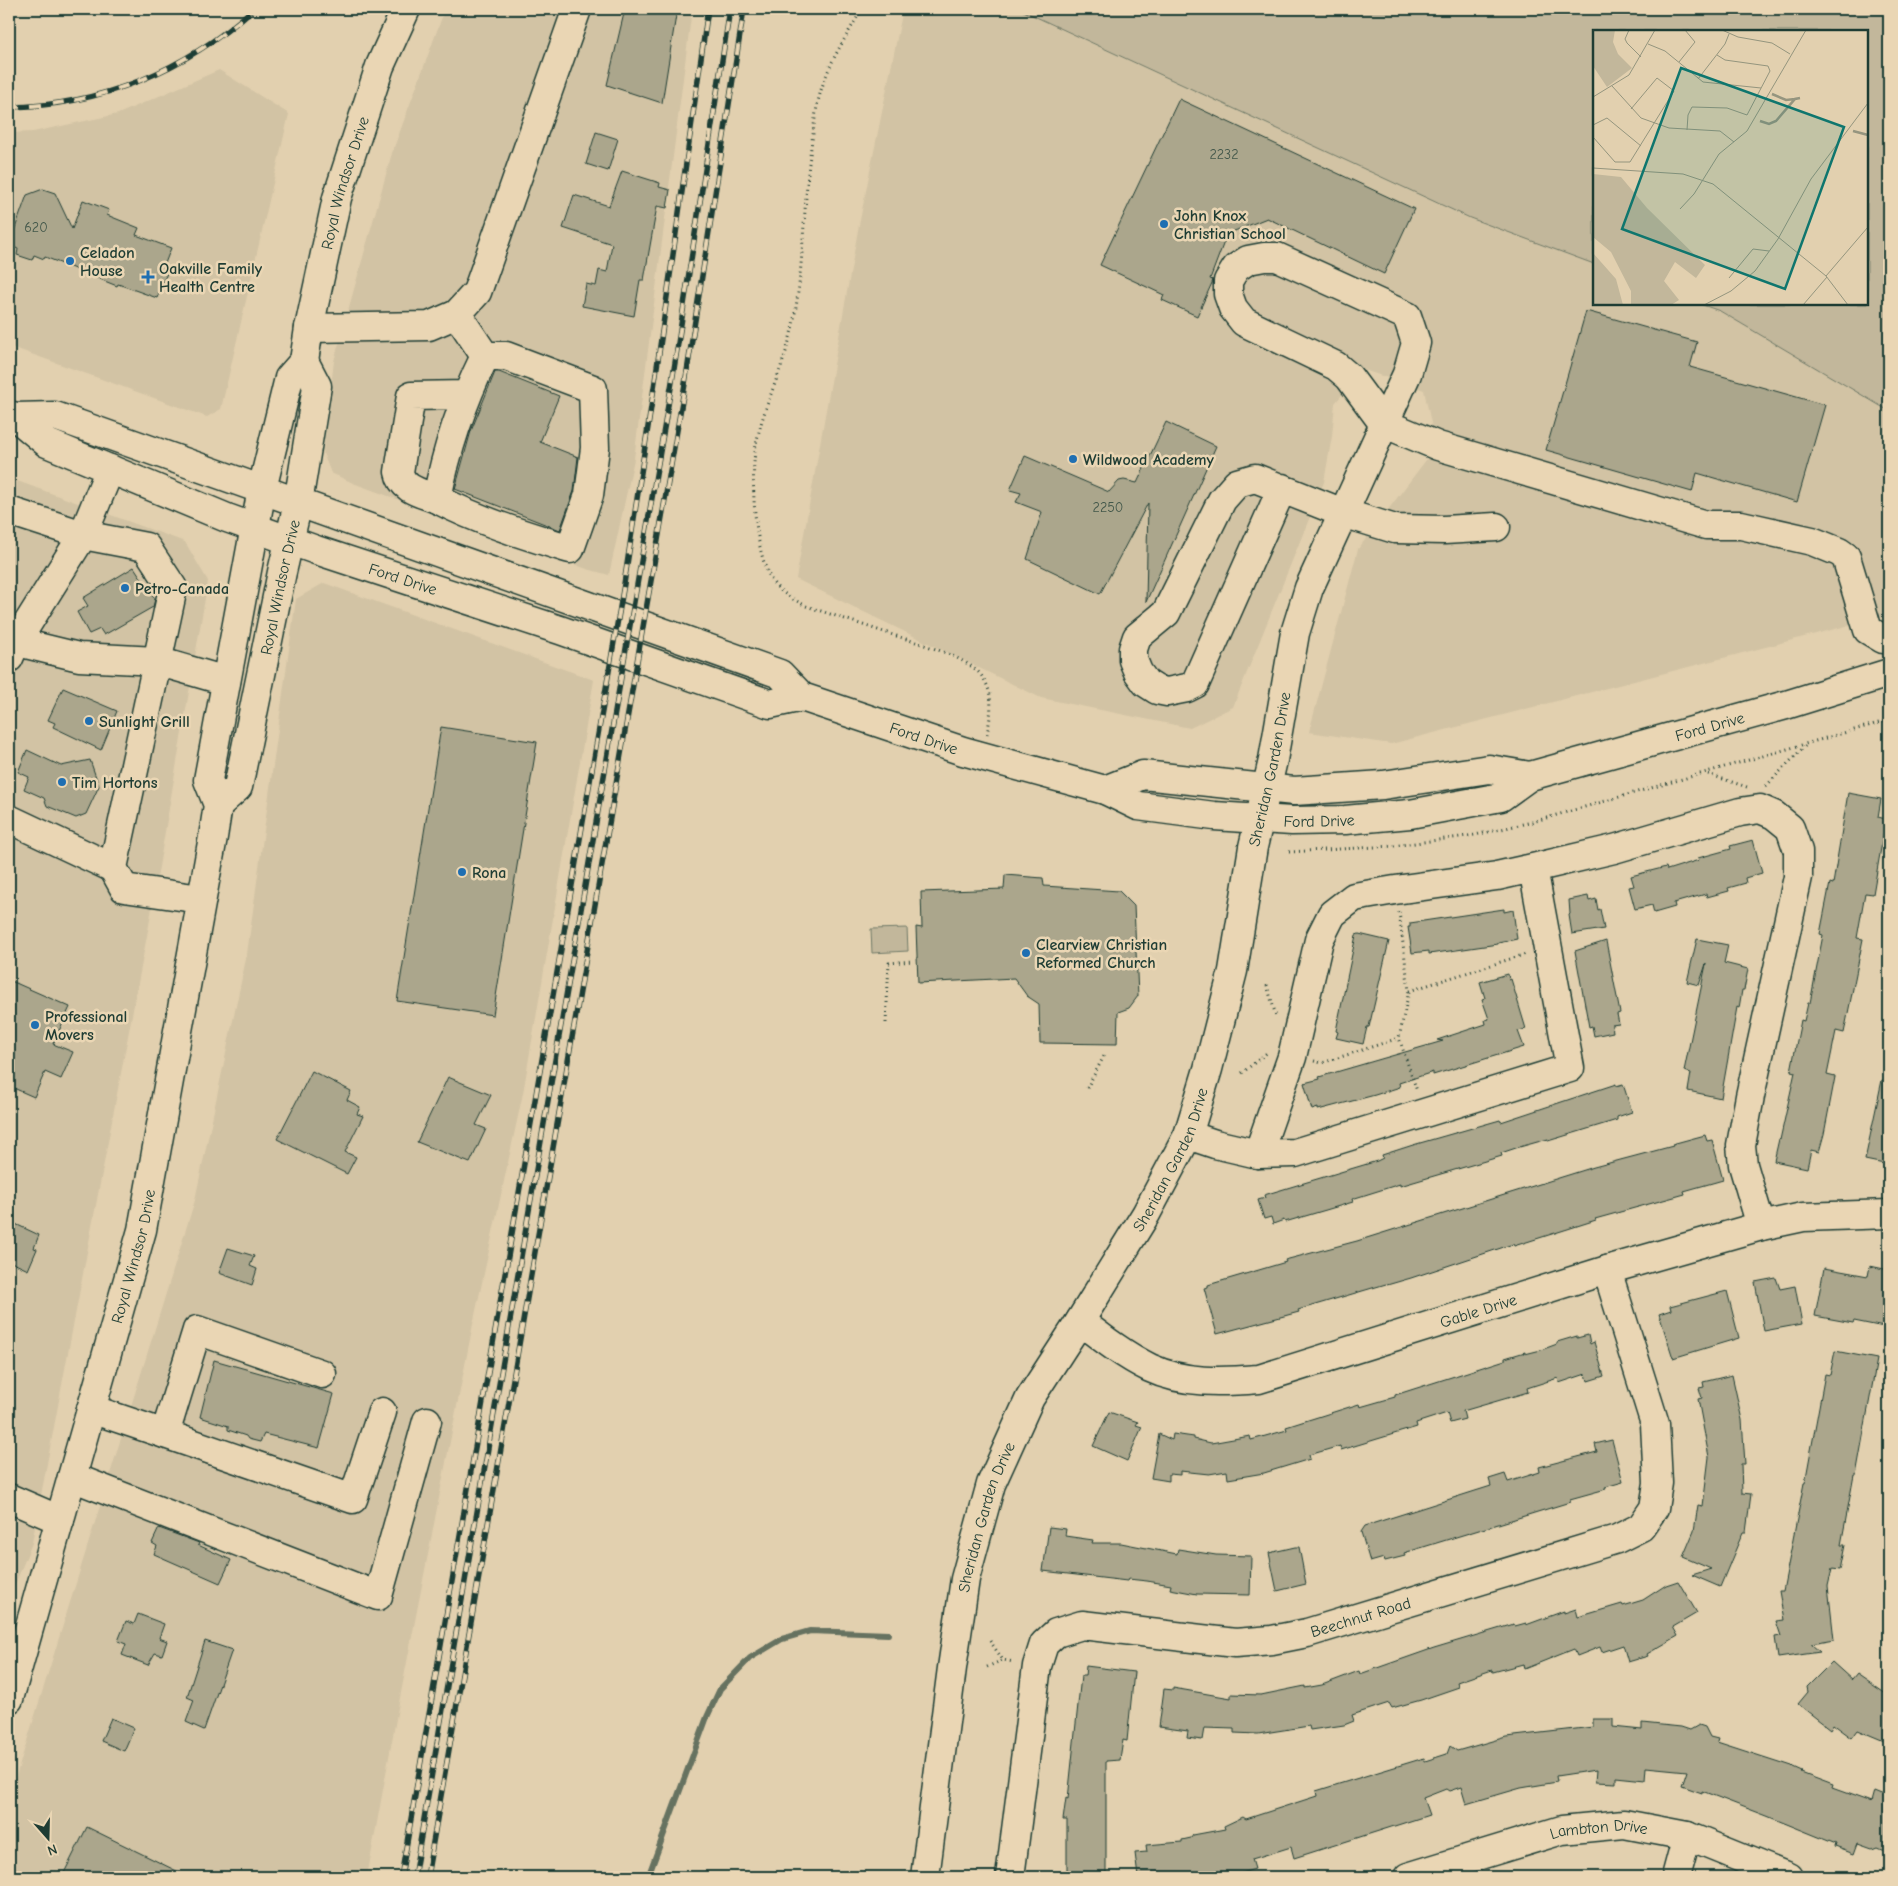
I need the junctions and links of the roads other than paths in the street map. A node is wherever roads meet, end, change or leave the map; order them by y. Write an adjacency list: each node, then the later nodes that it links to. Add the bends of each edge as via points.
1 (406, 9): 4 (main road, Royal Windsor Drive, via 380,66 337,198)
2 (577, 9): 3 (main road, via 477,292)
3 (458, 314): 4 (main road, via 429,326); 5 (main road)
4 (309, 328): 6 (main road, Royal Windsor Drive)
5 (484, 356): 7 (main road); 13 (main road, via 506,356 593,389 595,448 589,495 570,549 524,535)
6 (304, 362): 12 (main road, Royal Windsor Drive, via 289,378); 14 (main road, Royal Windsor Drive, via 317,386)
7 (466, 395): 13 (main road); 13 (main road, via 411,396 400,480 406,487)
8 (12, 416): 10 (main road, Ford Drive, via 47,443); 12 (main road, Ford Drive, via 55,416)
9 (1384, 423): 9 (main road, Sheridan Garden Drive, via 1407,374 1416,343 1407,316 1277,257 1248,260 1236,268 1228,281 1228,294 1233,308 1244,322 1336,366 1349,377); 16 (main road, Sheridan Garden Drive); 21 (main road, via 1438,446 1706,525 1741,525 1812,540 1846,557 1868,630 1883,639)
10 (110, 469): 17 (main road, Ford Drive); 19 (main road)
11 (1282, 488): 11 (main road, via 1255,478 1237,483 1222,500 1166,613 1137,637 1133,660 1146,683 1167,692 1195,684); 16 (main road)
12 (262, 489): 14 (main road, Ford Drive); 17 (main road, Royal Windsor Drive)
13 (437, 499)
14 (298, 503): 20 (main road, Royal Windsor Drive); 26 (main road, Ford Drive, via 780,674)
15 (9, 511): 19 (main road)
16 (1343, 513): 18 (main road, via 1395,529); 28 (main road, Sheridan Garden Drive, via 1309,588 1295,633)
17 (255, 527): 20 (main road, Ford Drive); 25 (main road, Royal Windsor Drive)
18 (1496, 527)
19 (83, 535): 22 (main road); 23 (main road, via 146,547 173,588)
20 (289, 540): 26 (main road, Ford Drive, via 770,704); 30 (main road, Royal Windsor Drive, via 238,787)
21 (1889, 638)
22 (11, 647): 23 (main road)
23 (157, 661): 25 (main road); 33 (main road)
24 (1889, 674): 27 (main road, Ford Drive)
25 (226, 681): 30 (main road, Royal Windsor Drive, via 208,780)
26 (802, 697): 29 (main road, Ford Drive, via 982,756)
27 (1530, 776): 28 (main road, Ford Drive, via 1489,769 1320,791); 32 (main road, Ford Drive, via 1500,797 1410,814 1345,820)
28 (1266, 789): 29 (main road, Ford Drive, via 1143,775); 32 (main road, Sheridan Garden Drive)
29 (1105, 790): 32 (main road, Ford Drive, via 1138,806)
30 (218, 804): 35 (main road, Royal Windsor Drive)
31 (9, 819): 33 (main road)
32 (1259, 819): 36 (main road, Sheridan Garden Drive, via 1233,971)
33 (113, 868): 35 (main road, via 124,888)
34 (1533, 868): 37 (main road, via 1354,897 1332,914 1319,940 1284,1051); 37 (main road, via 1570,1068 1295,1153); 39 (main road, via 1614,849 1740,812 1760,800 1790,828 1798,851 1798,877 1741,1145 1743,1165)
35 (201, 900): 43 (main road, Royal Windsor Drive, via 142,1230)
36 (1188, 1135): 37 (main road); 41 (main road, Sheridan Garden Drive, via 1146,1214)
37 (1258, 1154)
38 (1889, 1214): 39 (main road, Gable Drive, via 1803,1217)
39 (1761, 1226): 40 (main road, Gable Drive)
40 (1607, 1270): 41 (main road, Gable Drive, via 1259,1379 1222,1382 1187,1379 1151,1369); 53 (main road, Beechnut Road, via 1655,1424 1658,1483 1654,1508 1641,1527 1617,1539 1307,1633 1272,1640 1235,1644 1082,1625 1056,1633 1044,1644 1037,1666)
41 (1080, 1321): 52 (main road, Sheridan Garden Drive, via 1030,1398 988,1494 965,1579)
42 (322, 1374): 46 (main road, via 196,1330)
43 (91, 1409): 46 (main road); 47 (main road, Royal Windsor Drive)
44 (382, 1412): 46 (main road, via 353,1498)
45 (427, 1421): 47 (main road, via 378,1596)
46 (165, 1434)
47 (72, 1477): 49 (main road, Royal Windsor Drive)
48 (9, 1498): 49 (main road)
49 (60, 1520): 50 (main road, Royal Windsor Drive)
50 (9, 1700)
51 (1687, 1836): 54 (main road, Lambton Drive, via 1624,1824 1562,1830); 55 (main road); 56 (main road, Lambton Drive)
52 (925, 1877)
53 (1010, 1877)
54 (1408, 1877)
55 (1676, 1877)
56 (1788, 1877)

